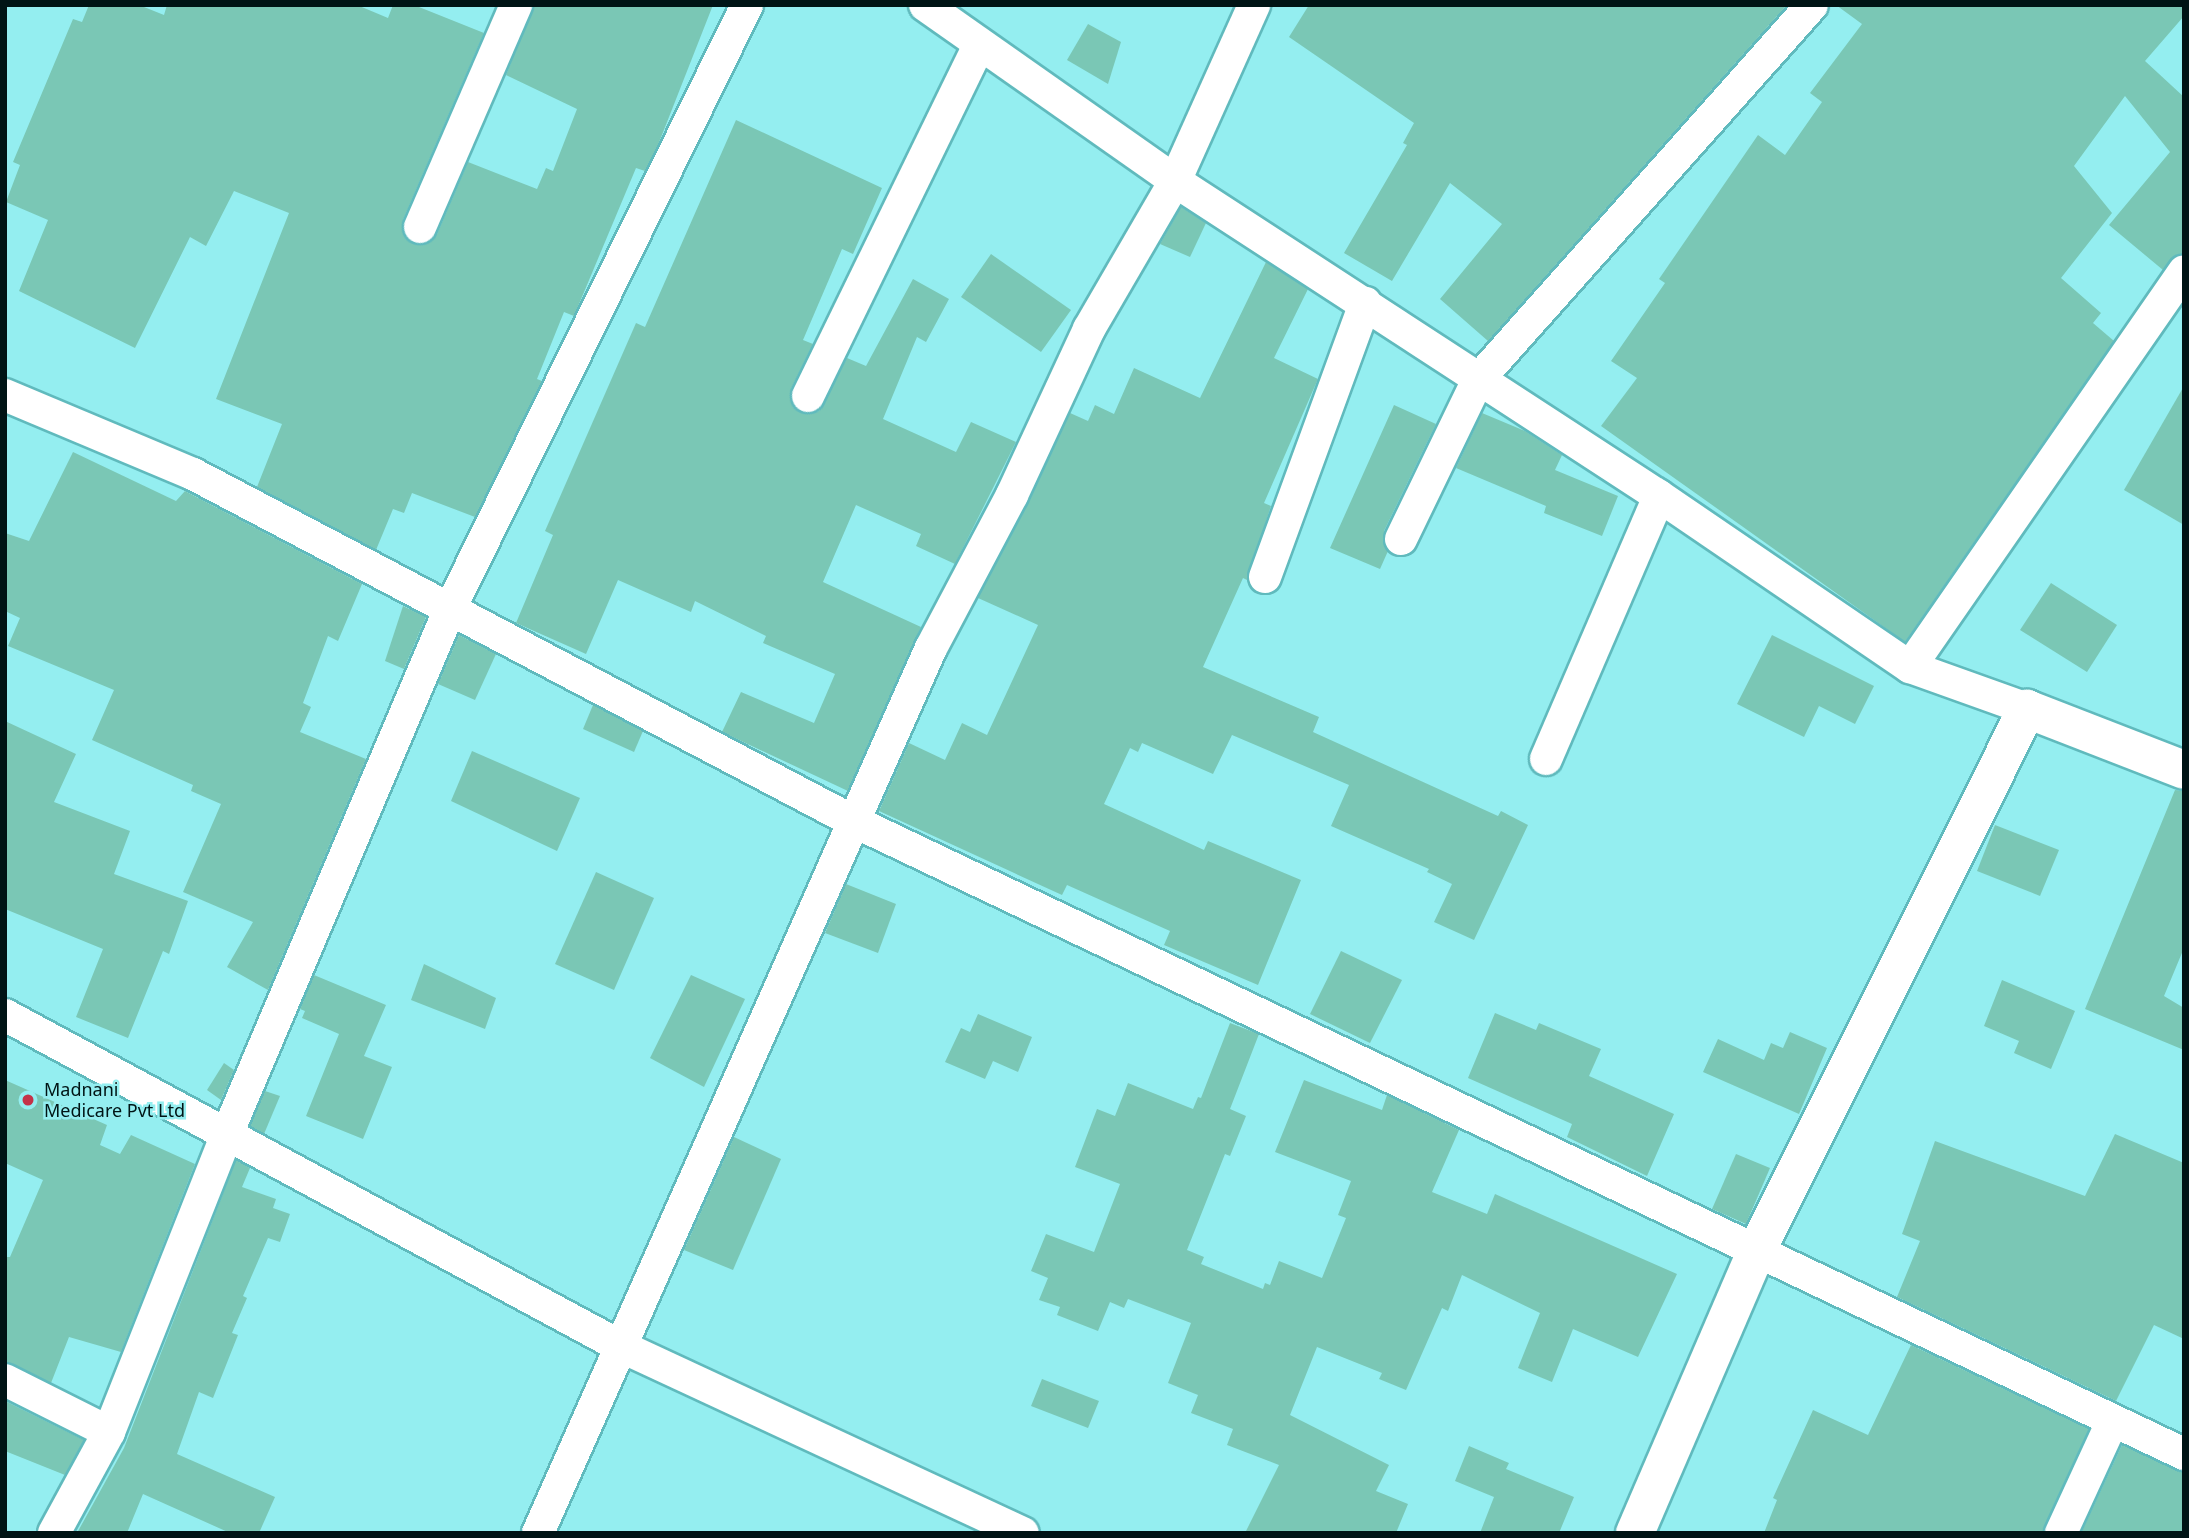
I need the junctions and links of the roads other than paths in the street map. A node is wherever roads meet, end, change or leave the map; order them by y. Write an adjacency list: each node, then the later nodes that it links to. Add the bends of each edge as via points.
1 (516, 5): 8 (street)
2 (747, 5): 17 (street)
3 (925, 5): 6 (street)
4 (1254, 5): 7 (street)
5 (1812, 5): 11 (street)
6 (979, 45): 7 (street); 13 (street)
7 (1175, 181): 10 (street); 22 (street, via 1089,329)
8 (421, 227)
9 (2184, 272): 18 (street)
10 (1365, 303): 11 (street); 16 (street)
11 (1478, 380): 14 (street); 15 (street)
12 (5, 395): 17 (street, via 193,474)
13 (808, 396)
14 (1660, 496): 18 (street); 20 (street)
15 (1401, 539)
16 (1265, 577)
17 (449, 611): 22 (street); 24 (street)
18 (1910, 667): 19 (street)
19 (2027, 709): 21 (street); 25 (street)
20 (1546, 759)
21 (2182, 765)
22 (851, 820): 25 (street); 26 (street)
23 (5, 1015): 24 (street)
24 (227, 1134): 26 (street); 29 (street)
25 (1757, 1251): 28 (street); 34 (street)
26 (620, 1346): 32 (street); 33 (street)
27 (5, 1380): 29 (street)
28 (2112, 1422): 30 (street); 35 (street)
29 (109, 1432): 31 (street)
30 (2184, 1454)
31 (54, 1533)
32 (538, 1533)
33 (1023, 1533)
34 (1635, 1533)
35 (2061, 1533)

